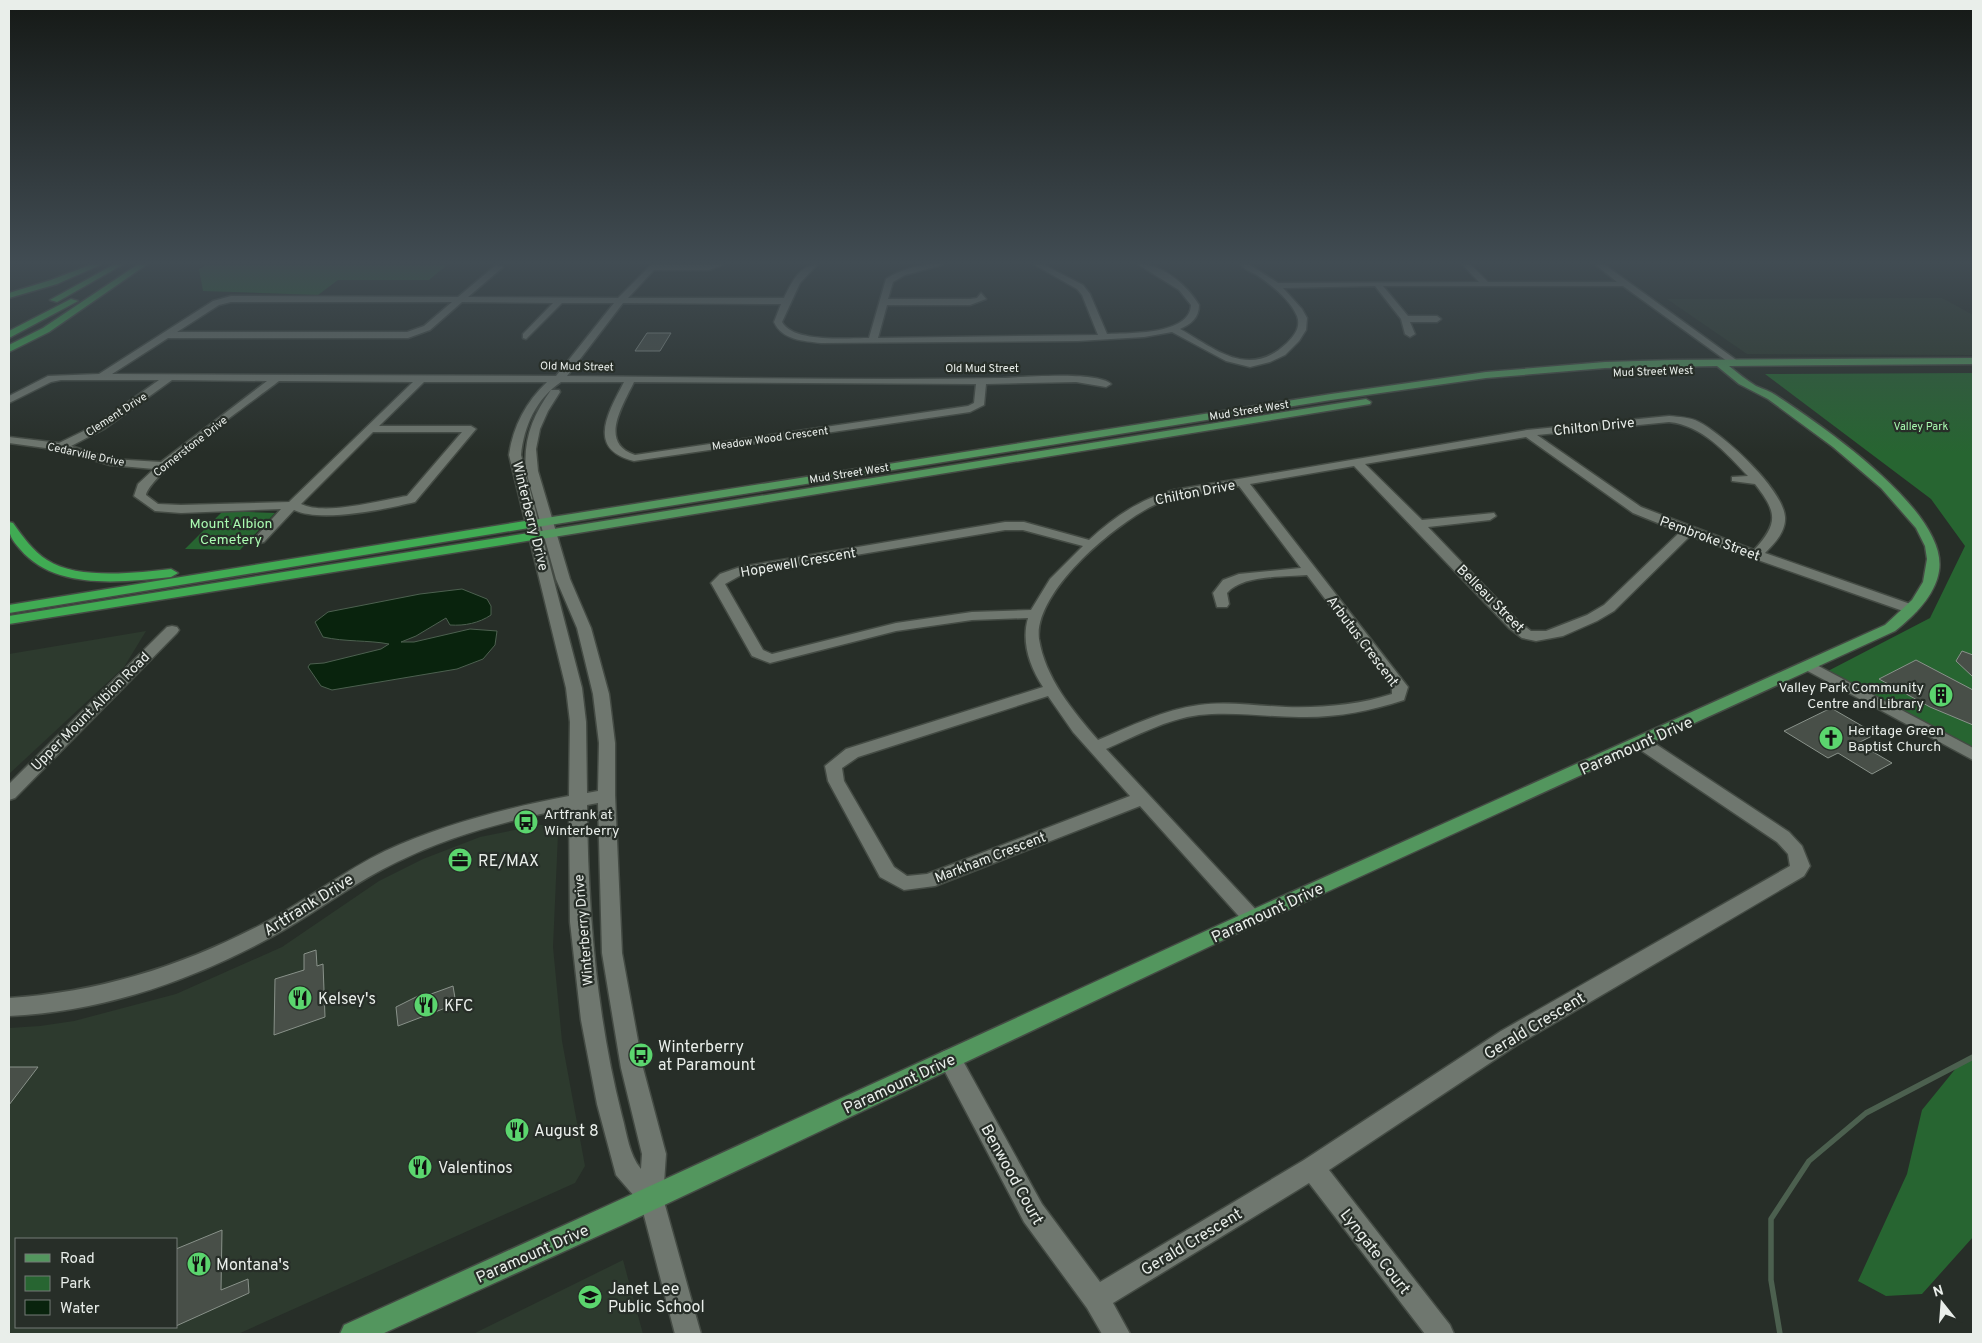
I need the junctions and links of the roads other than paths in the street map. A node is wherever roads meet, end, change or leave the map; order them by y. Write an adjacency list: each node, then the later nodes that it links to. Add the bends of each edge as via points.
1 (23, 328): 15 (highway)
2 (47, 328): 20 (highway)
3 (177, 328): 16 (street)
4 (427, 328): 16 (street, via 408,335)
5 (534, 328): 17 (street)
6 (599, 328): 27 (street)
7 (780, 328): 19 (street, via 807,338)
8 (876, 328): 19 (street)
9 (1100, 328): 18 (street)
10 (1302, 328): 12 (street, via 1300,336 1282,352 1247,364 1232,360)
11 (1408, 328): 14 (street)
12 (1173, 329): 18 (street, via 1139,335)
13 (1685, 329): 22 (street, Paramount Drive, via 1696,334); 22 (street, Paramount Drive, via 1681,333)
14 (1410, 334)
15 (9, 335)
16 (166, 335): 24 (street)
17 (526, 336)
18 (1103, 336): 19 (street)
19 (873, 340)
20 (9, 348)
21 (1973, 361): 22 (main road, Mud Street West)
22 (1730, 365): 23 (main road, Mud Street West); 32 (main road, Paramount Drive, via 1766,388); 32 (main road, Paramount Drive, via 1751,387); 47 (main road, Mud Street West, via 1605,365 1439,381)
23 (1973, 367)
24 (101, 377): 25 (street, Old Mud Street); 33 (street, Old Mud Street, via 48,379)
25 (168, 378): 26 (street, Old Mud Street); 37 (street, Clement Drive, via 100,427)
26 (277, 378): 28 (street, Old Mud Street); 39 (street, Cornerstone Drive)
27 (560, 378): 28 (street, Old Mud Street); 29 (street, Old Mud Street); 47 (street, Winterberry Drive, via 561,384 540,414 530,445 532,471); 48 (street, Winterberry Drive, via 548,384 529,410 516,444 517,470)
28 (421, 379): 34 (street)
29 (631, 379): 30 (street, Old Mud Street); 30 (street, Meadow Wood Crescent, via 614,415 610,436 613,450 620,456 634,458 970,409 979,405)
30 (981, 381): 31 (street, Old Mud Street, via 1076,379)
31 (1106, 384)
32 (1770, 395): 57 (main road, Paramount Drive, via 1861,464 1907,507 1919,523 1932,546 1933,576 1921,600)
33 (9, 400)
34 (371, 429): 43 (street); 43 (street, via 470,429 411,499 325,512 309,511)
35 (1527, 433): 38 (street, Chilton Drive); 41 (street, Chilton Drive, via 1682,420 1699,426); 49 (street, Pembroke Street, via 1637,510)
36 (9, 440): 37 (street, Cedarville Drive)
37 (61, 447): 39 (street, Cedarville Drive, via 110,462)
38 (1358, 463): 42 (street, Chilton Drive); 45 (street, Belleau Street)
39 (163, 466): 43 (street, Cornerstone Drive, via 142,487 140,496 155,507)
40 (1736, 479): 41 (street)
41 (1760, 481): 53 (street, Chilton Drive, via 1775,501 1780,516 1776,534)
42 (1243, 483): 52 (street, Chilton Drive, via 1174,494 1142,504 1124,515); 54 (street, Arbutus Crescent)
43 (294, 505): 50 (street)
44 (1490, 516): 45 (street)
45 (1419, 524): 49 (street, Belleau Street, via 1514,625 1527,634 1542,636 1596,617 1609,608)
46 (9, 526): 51 (highway, via 34,557 49,567 115,576 182,572)
47 (549, 527): 48 (main road, Mud Street West); 67 (street, Winterberry Drive, via 563,578 584,628 602,694 608,743)
48 (533, 530): 51 (highway); 59 (highway); 69 (street, Winterberry Drive, via 574,688)
49 (1688, 532): 53 (street, Pembroke Street)
50 (260, 539)
51 (436, 540): 56 (highway)
52 (1092, 545): 58 (street, Chilton Drive, via 1054,584); 58 (street, Hopewell Crescent, via 1024,526 1005,526 740,571 725,576 718,583 757,653 770,659 896,627 972,616)
53 (1757, 554): 57 (street, Pembroke Street)
54 (1310, 571): 55 (street, via 1244,577 1228,583 1220,594); 64 (street, Arbutus Crescent, via 1400,687 1399,697 1367,706 1314,712 1197,710)
55 (1222, 604)
56 (9, 609)
57 (1911, 609): 61 (main road, Paramount Drive, via 1890,628)
58 (1036, 614): 62 (street, Chilton Drive, via 1032,636 1038,663)
59 (9, 620)
60 (172, 630): 66 (street, Upper Mount Albion Road)
61 (1809, 666): 63 (main road, Paramount Drive); 65 (street)
62 (1052, 690): 64 (street, Chilton Drive); 68 (street, Markham Crescent, via 852,753 833,766 836,781 886,872 904,883 928,881)
63 (1642, 743): 70 (main road, Paramount Drive); 73 (street, Gerald Crescent, via 1783,837 1796,851 1801,866 1509,1038)
64 (1096, 747): 68 (street, Chilton Drive)
65 (1973, 755)
66 (9, 794)
67 (606, 795): 69 (street, Artfrank Drive); 74 (street, Winterberry Drive, via 612,953 632,1068 654,1154)
68 (1142, 798): 70 (street, Chilton Drive)
69 (579, 800): 71 (street, Artfrank Drive, via 482,822 409,848 354,876 260,934 177,971 98,995); 74 (street, Winterberry Drive, via 580,922 592,1020 624,1168)
70 (1252, 918): 72 (main road, Paramount Drive)
71 (9, 1007)
72 (950, 1059): 74 (main road, Paramount Drive); 75 (street, Benwood Court, via 1033,1213)
73 (1312, 1168): 75 (street, Gerald Crescent); 79 (street, Lyngate Court)
74 (650, 1198): 76 (main road, Paramount Drive); 77 (street, Winterberry Drive)
75 (1096, 1299): 78 (street, Benwood Court)
76 (353, 1334)
77 (688, 1334)
78 (1117, 1334)
79 (1441, 1334)

